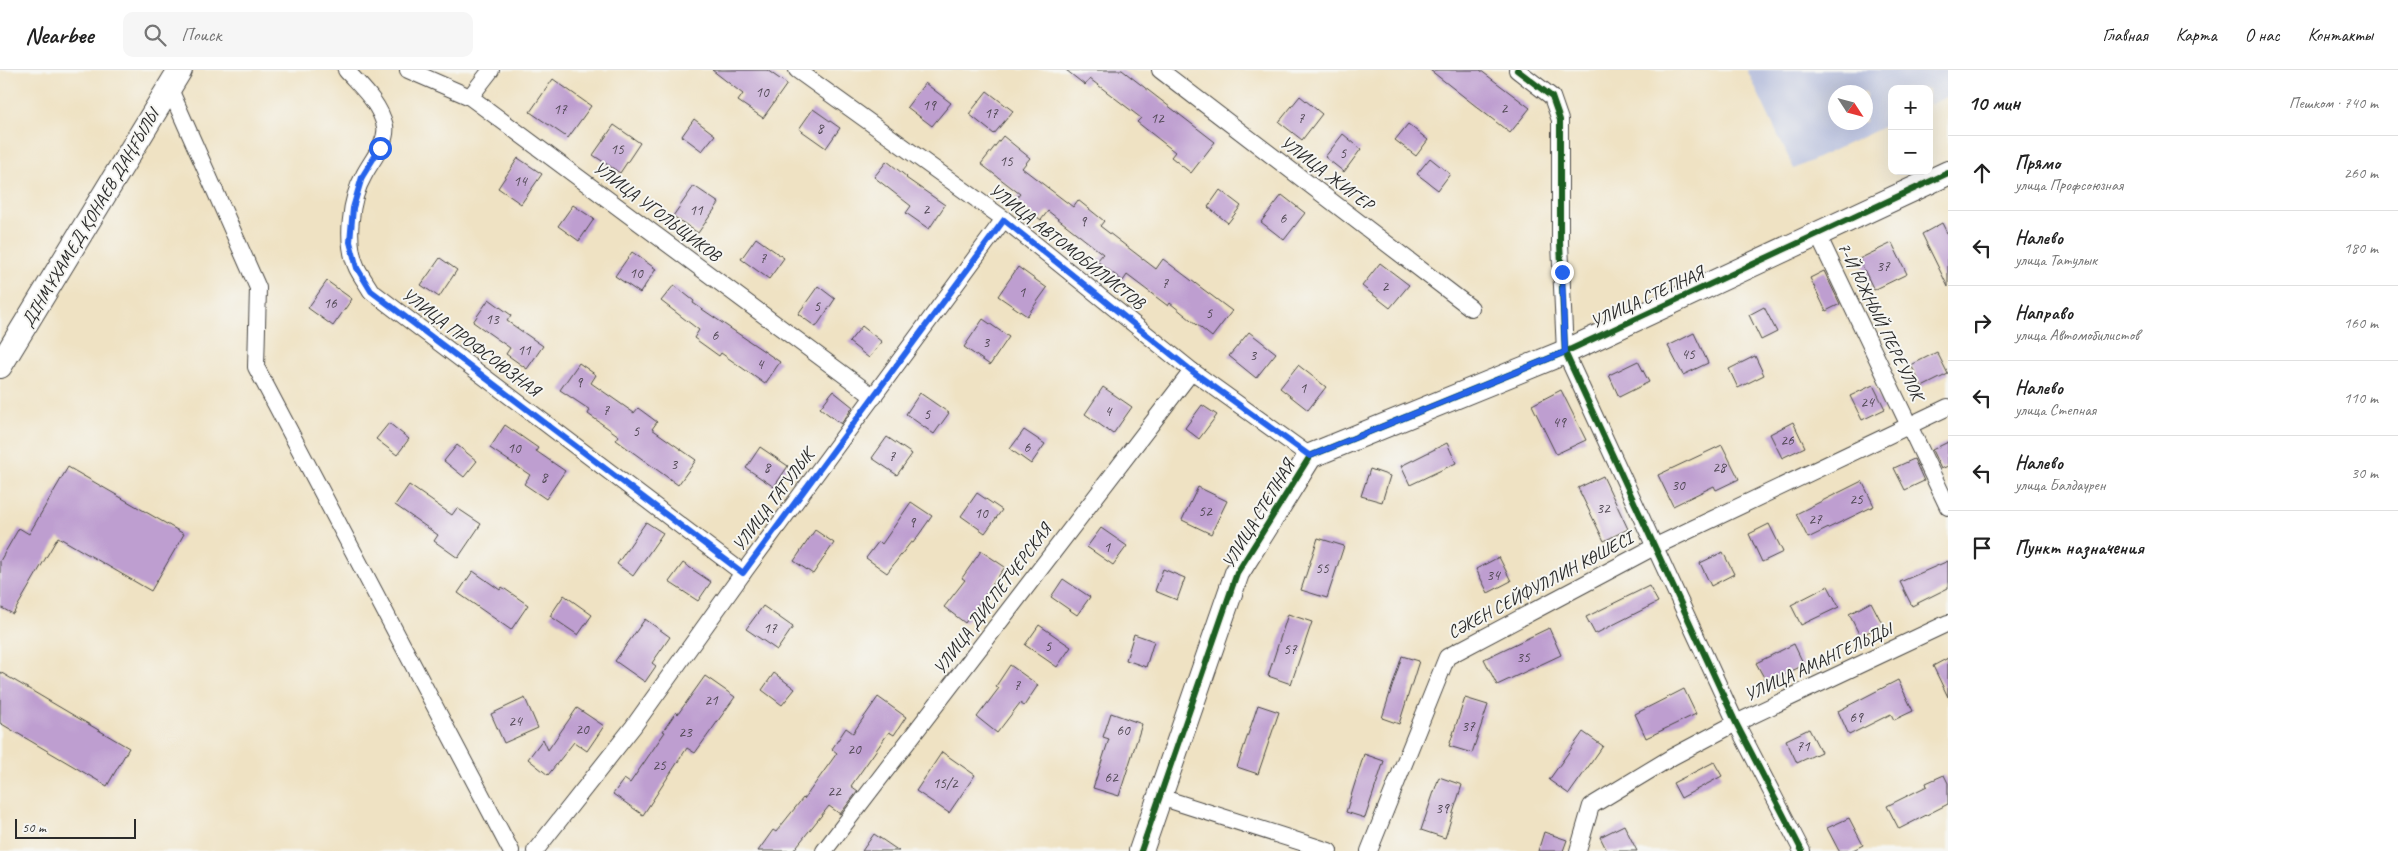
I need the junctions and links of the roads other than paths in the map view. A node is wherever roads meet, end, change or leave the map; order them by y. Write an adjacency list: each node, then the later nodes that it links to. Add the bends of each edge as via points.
1 (346, 70): 22 (street, УЛИЦА ПРОФСОЮЗНАЯ, via 377,105 386,128 380,148 362,177 353,208 350,242 357,268 371,291)
2 (408, 70): 8 (street, УЛИЦА УГОЛЬЩИКОВ)
3 (491, 70): 8 (street)
4 (796, 70): 10 (street, УЛИЦА АВТОМОБИЛИСТОВ)
5 (1160, 70): 12 (street, УЛИЦА ЖИГЕР)
6 (1517, 70): 13 (street, via 1552,97 1560,120 1560,243)
7 (175, 79): 14 (street, ДІНМҰХАМЕД ҚОНАЕВ ДАҢҒЫЛЫ); 26 (street, via 258,288 256,367)
8 (470, 97): 16 (street, УЛИЦА УГОЛЬЩИКОВ)
9 (1948, 173): 11 (street, УЛИЦА СТЕПНАЯ)
10 (1004, 220): 15 (street, УЛИЦА АВТОМОБИЛИСТОВ); 16 (street, УЛИЦА ТАТУЛЫК)
11 (1817, 233): 13 (street, УЛИЦА СТЕПНАЯ); 18 (street, 7-Й ЮЖНЫЙ ПЕРЕУЛОК)
12 (1471, 308)
13 (1565, 352): 19 (street, УЛИЦА СТЕПНАЯ); 21 (street)
14 (0, 366)
15 (1192, 371): 19 (street, УЛИЦА АВТОМОБИЛИСТОВ); 28 (street, УЛИЦА ДИСПЕТЧЕРСКАЯ)
16 (874, 397): 22 (street, УЛИЦА ТАТУЛЫК)
17 (1948, 407): 18 (street, СӘКЕН СЕЙФУЛЛИН КӨШЕСІ)
18 (1909, 426): 20 (street, 7-Й ЮЖНЫЙ ПЕРЕУЛОК); 21 (street, СӘКЕН СЕЙФУЛЛИН КӨШЕСІ)
19 (1310, 456): 25 (street, УЛИЦА СТЕПНАЯ, via 1237,573)
20 (1948, 507)
21 (1654, 547): 24 (street); 31 (street, СӘКЕН СЕЙФУЛЛИН КӨШЕСІ, via 1447,657)
22 (743, 573): 27 (street, УЛИЦА ТАТУЛЫК, via 633,727)
23 (1948, 622): 24 (street, УЛИЦА АМАНГЕЛЬДЫ)
24 (1736, 723): 32 (street, УЛИЦА АМАНГЕЛЬДЫ, via 1591,806); 33 (street)
25 (1160, 797): 29 (street, УЛИЦА СТЕПНАЯ); 30 (street)
26 (511, 851)
27 (536, 851)
28 (824, 851)
29 (1141, 851)
30 (1329, 851)
31 (1369, 851)
32 (1578, 851)
33 (1802, 851)

